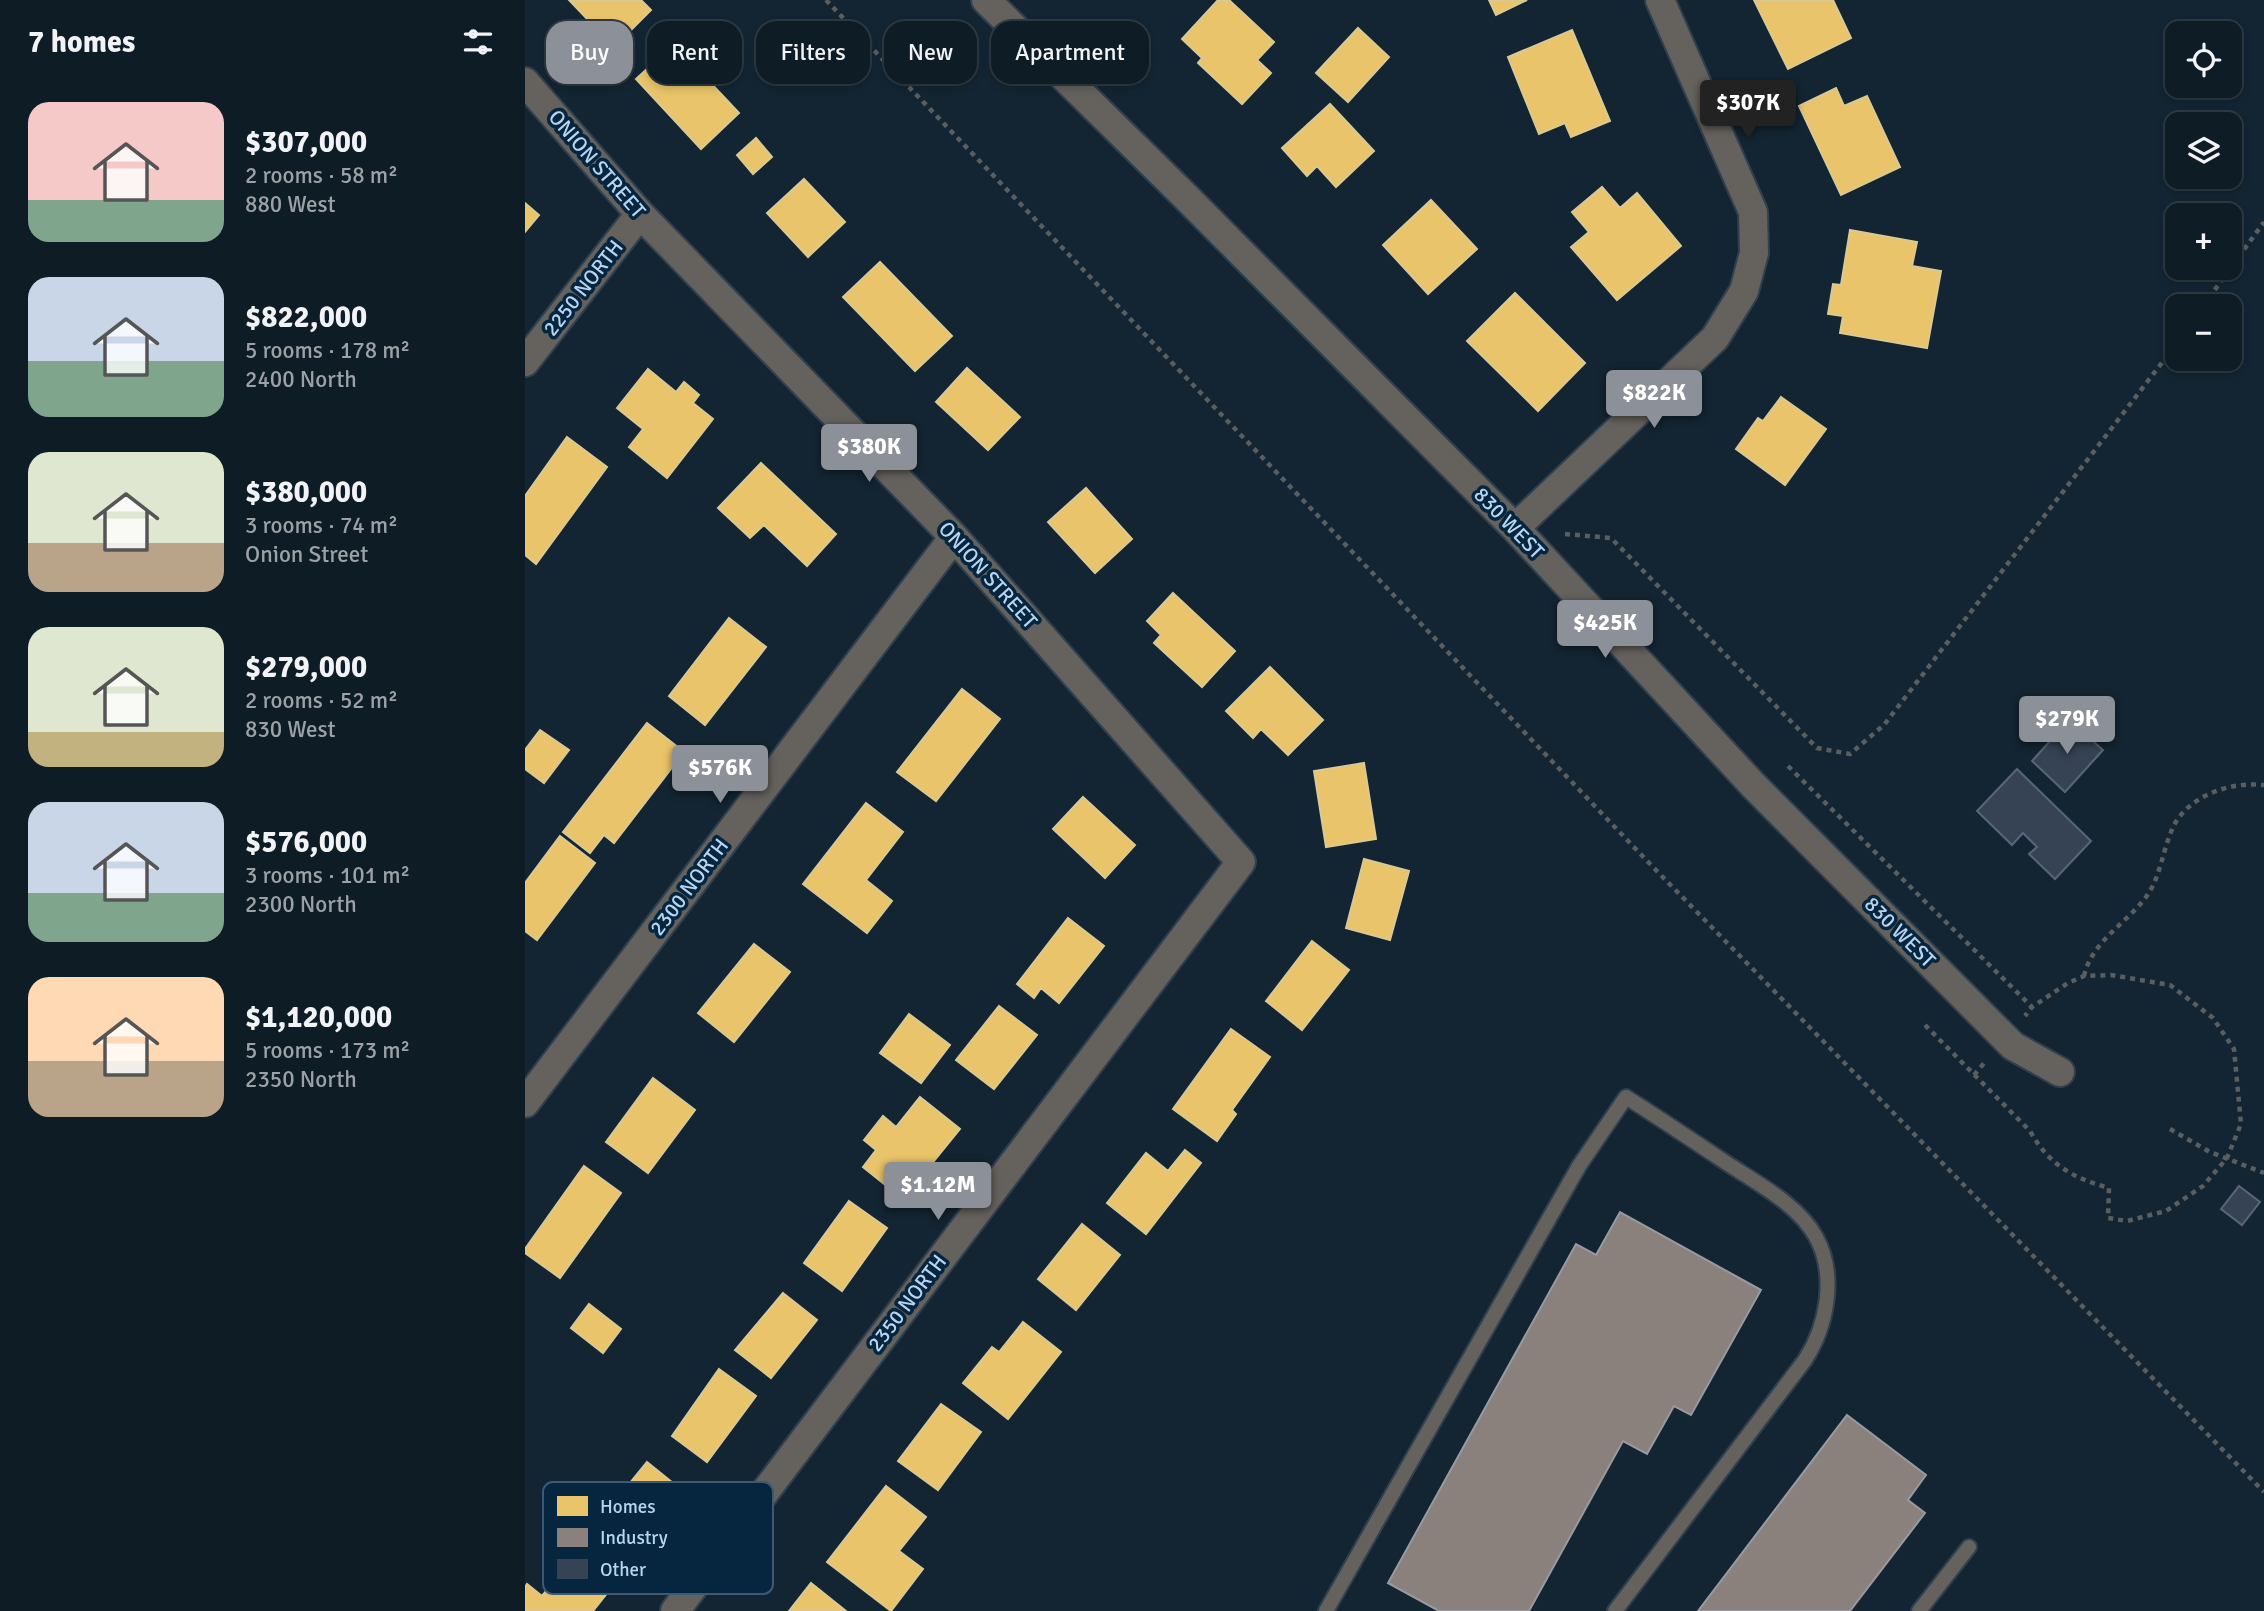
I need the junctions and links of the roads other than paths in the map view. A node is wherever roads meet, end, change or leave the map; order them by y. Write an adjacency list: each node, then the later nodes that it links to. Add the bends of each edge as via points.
1 (986, 0): 6 (street, 830 WEST)
2 (1660, 0): 6 (street, via 1753,212 1754,253 1744,291 1714,338)
3 (525, 82): 4 (street, ONION STREET)
4 (640, 214): 5 (street, 2250 NORTH); 7 (street, ONION STREET)
5 (525, 362)
6 (1515, 528): 9 (street, 830 WEST, via 1753,785 2013,1046)
7 (954, 537): 8 (street, ONION STREET); 10 (street, 2300 NORTH)
8 (1241, 862): 11 (street, 2350 NORTH)
9 (2060, 1072)
10 (525, 1103)
11 (772, 1482)
12 (1969, 1547): 17 (lane)
13 (687, 1594): 14 (street, 2350 NORTH)
14 (674, 1611)
15 (1326, 1611): 16 (lane, via 1579,1166 1626,1097 1787,1204 1816,1236 1828,1288 1818,1341)
16 (1615, 1611)
17 (1919, 1611)

